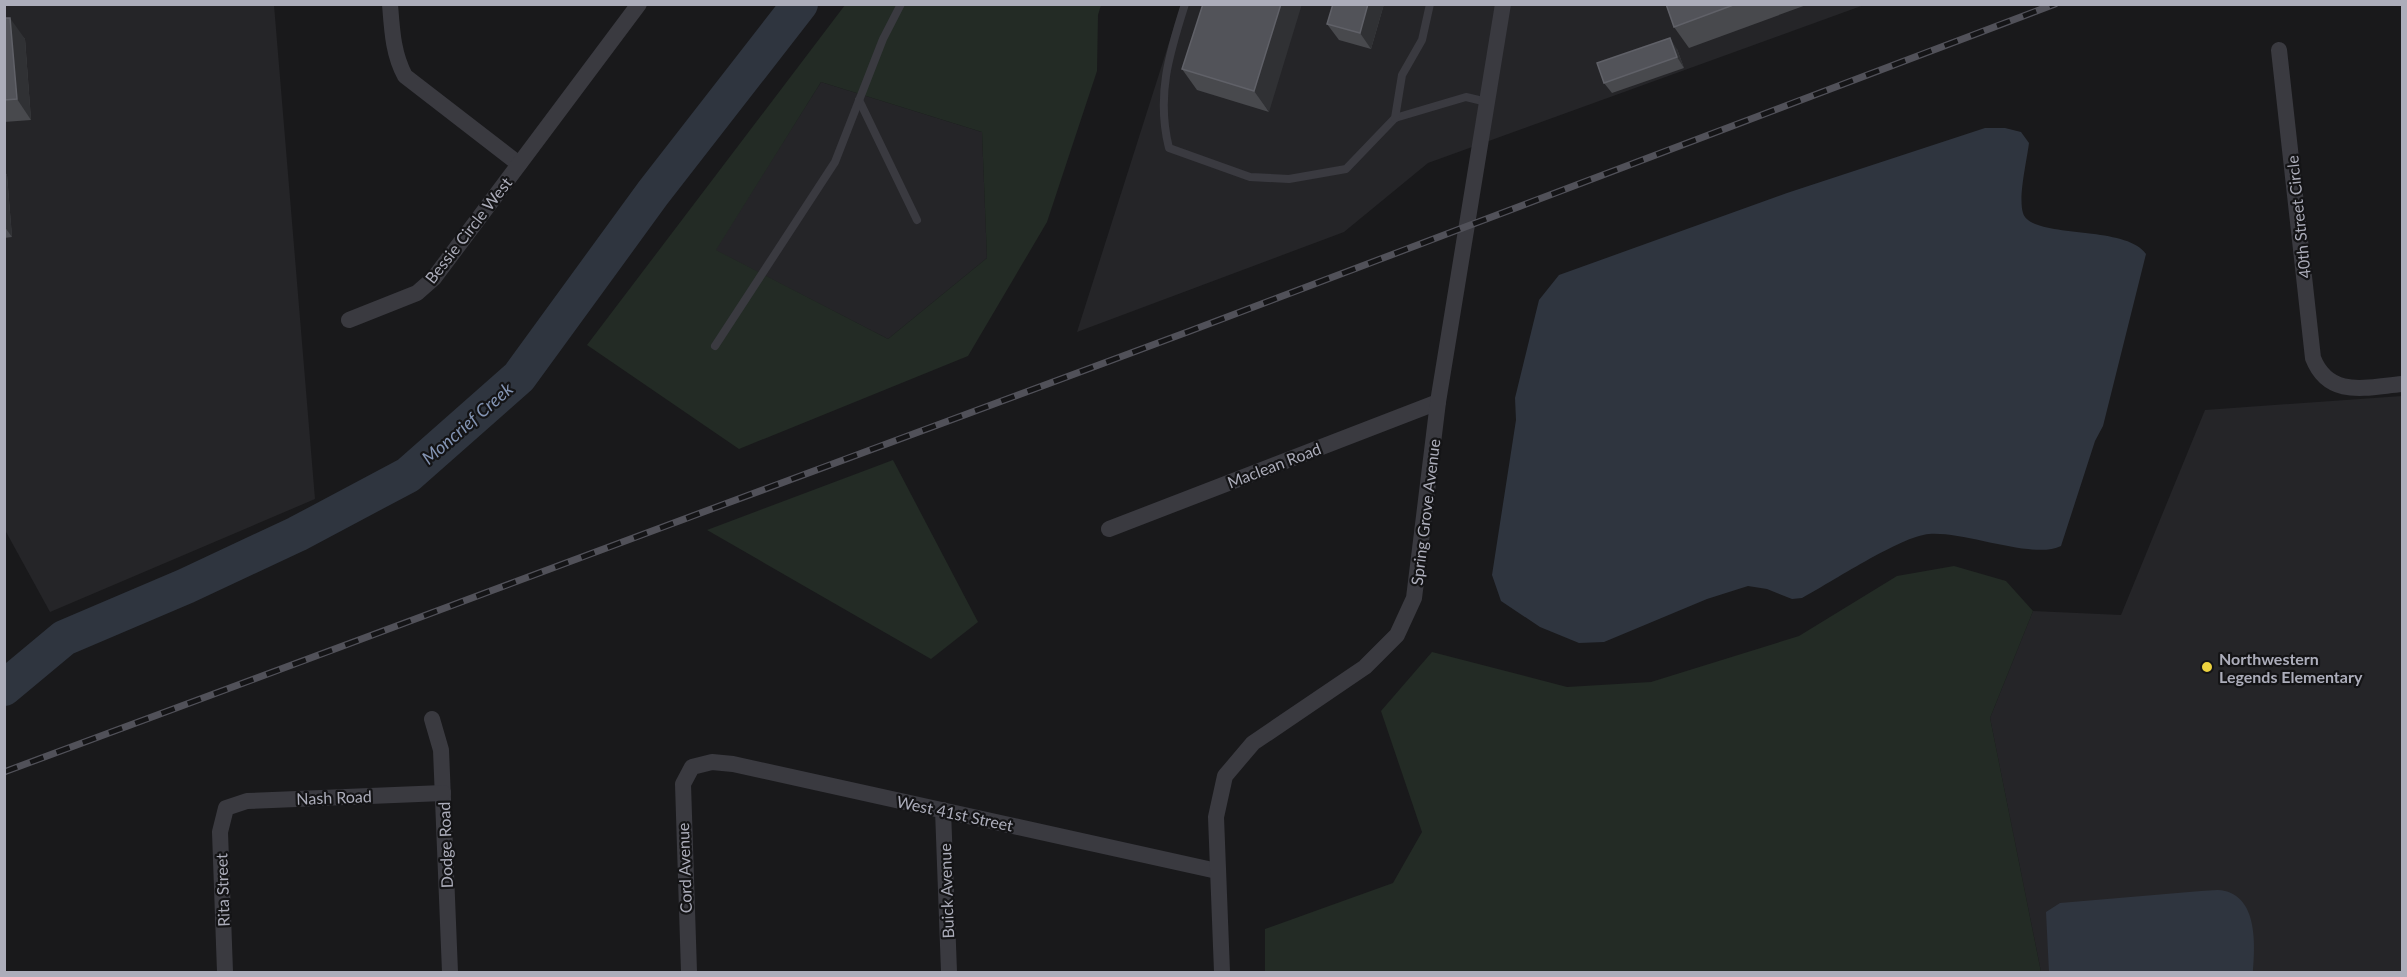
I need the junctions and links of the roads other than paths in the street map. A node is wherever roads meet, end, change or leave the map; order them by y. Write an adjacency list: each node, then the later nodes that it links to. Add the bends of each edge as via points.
1 (390, 4): 11 (street, Bessie Circle West, via 393,41 405,76)
2 (639, 4): 11 (street, Bessie Circle West)
3 (901, 4): 8 (lane)
4 (1185, 4): 10 (lane, via 1166,65 1163,123 1169,148 1250,177 1288,179 1346,169)
5 (1430, 4): 10 (lane, via 1422,40 1402,75)
6 (1503, 4): 9 (street, Spring Grove Avenue)
7 (2280, 50): 15 (street, 40th Street Circle, via 2313,358 2327,380 2354,388)
8 (859, 100): 12 (lane); 14 (lane, via 835,162)
9 (1488, 102): 10 (lane, via 1466,97); 16 (street, Spring Grove Avenue)
10 (1395, 118)
11 (519, 164): 13 (street, Bessie Circle West, via 434,278 417,292)
12 (917, 220)
13 (348, 320)
14 (715, 346)
15 (2403, 384)
16 (1438, 402): 17 (street, Maclean Road); 23 (street, Spring Grove Avenue, via 1414,598 1397,635 1365,667 1253,743 1226,776 1216,817)
17 (1109, 529)
18 (432, 719): 20 (street, Dodge Road, via 441,750)
19 (692, 767): 22 (street, West 41st Street, via 712,762 734,764); 26 (street, Cord Avenue, via 683,784 682,802)
20 (443, 793): 21 (street, Nash Road, via 247,801); 25 (street, Dodge Road)
21 (226, 808): 24 (street, Rita Street, via 220,832)
22 (942, 810): 23 (street, West 41st Street); 27 (street, Buick Avenue)
23 (1217, 871): 28 (street, Spring Grove Avenue)
24 (225, 972)
25 (450, 972)
26 (689, 972)
27 (949, 972)
28 (1222, 972)

